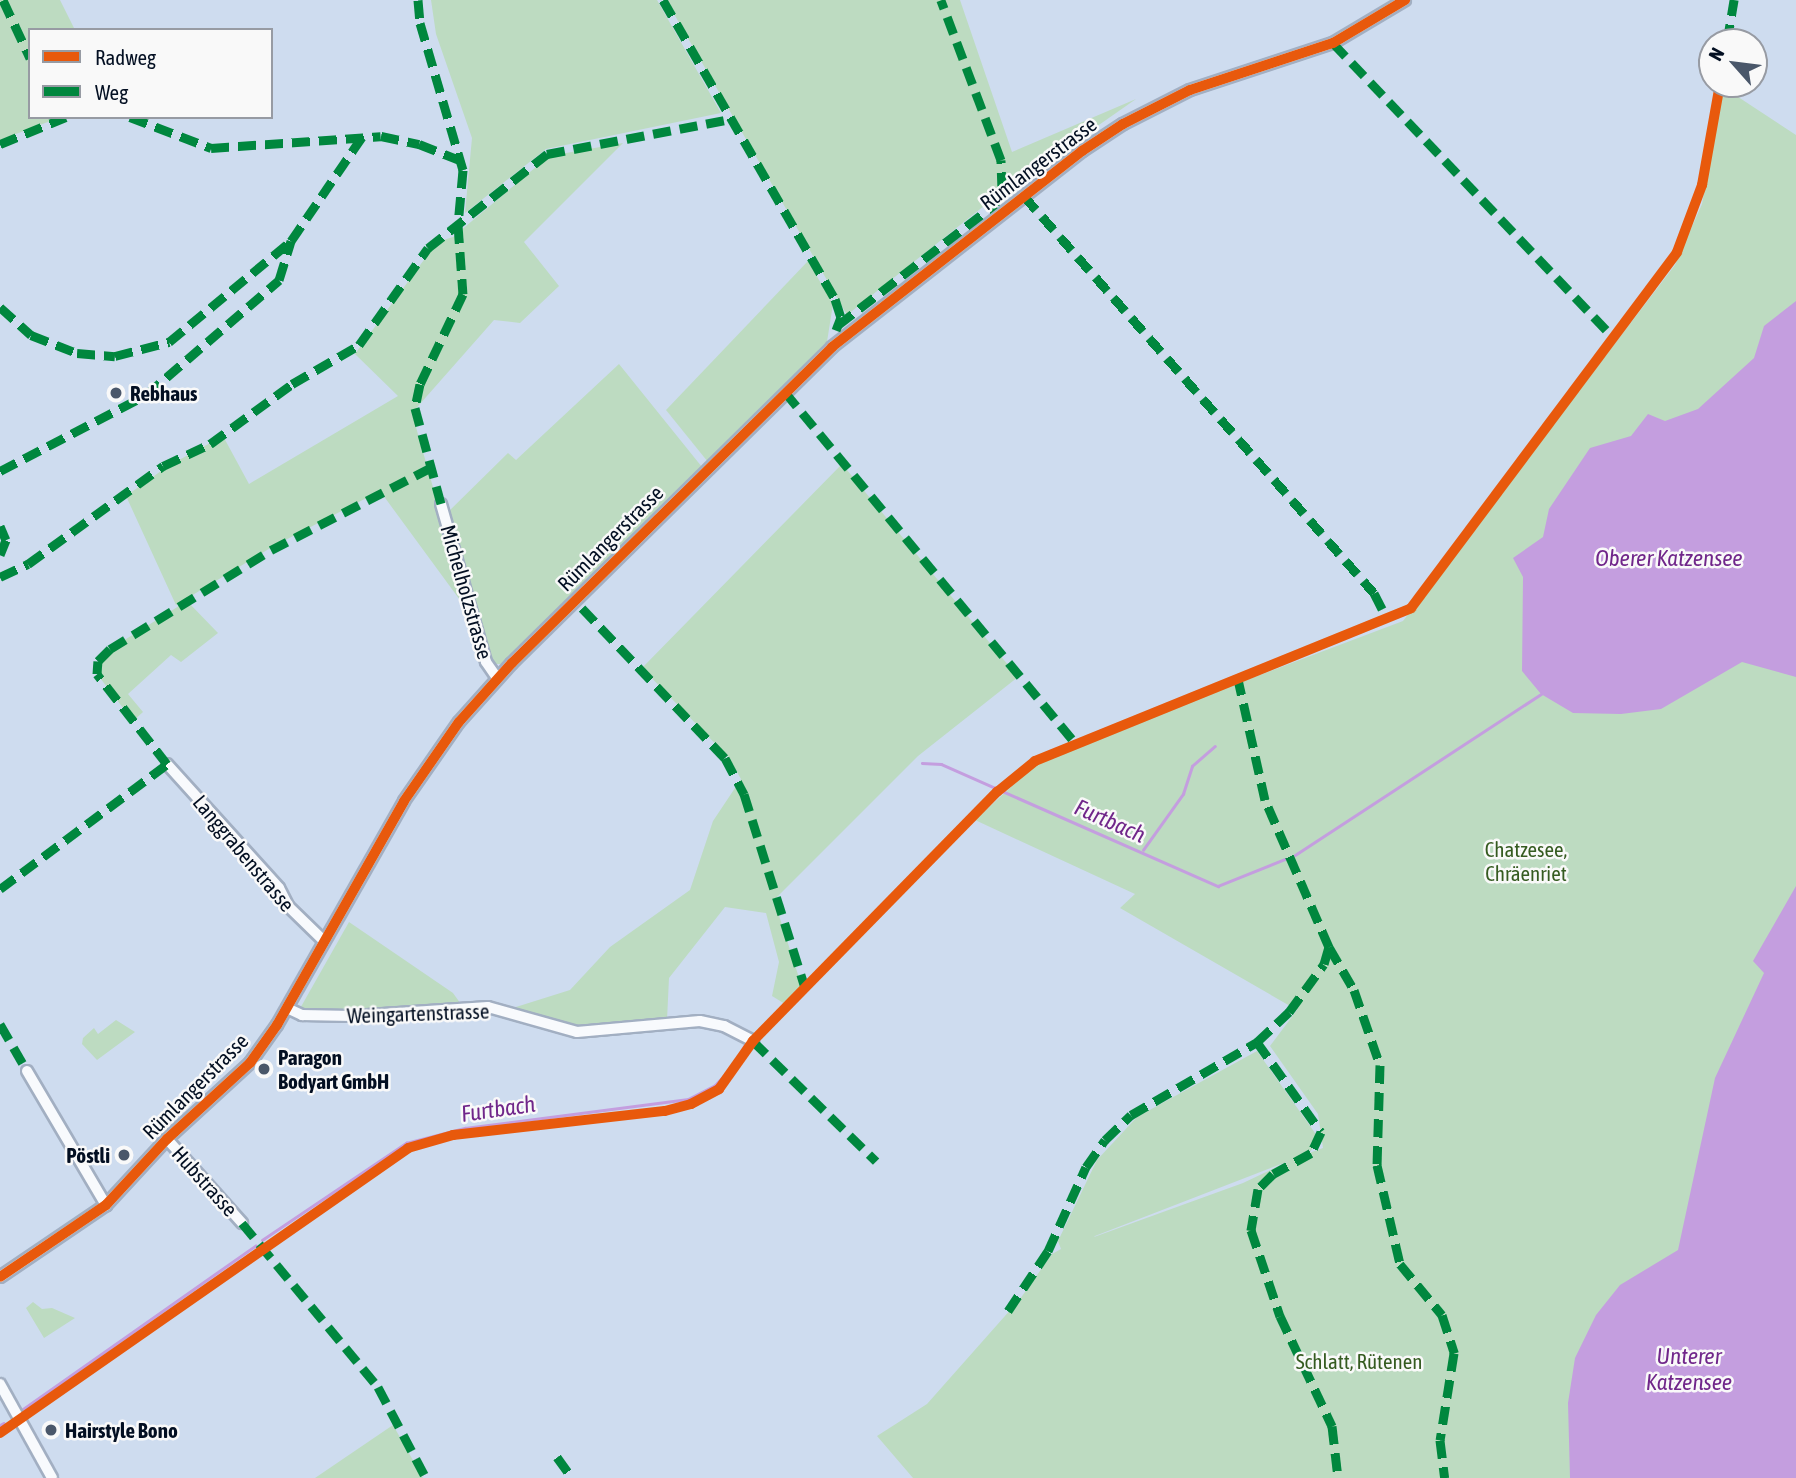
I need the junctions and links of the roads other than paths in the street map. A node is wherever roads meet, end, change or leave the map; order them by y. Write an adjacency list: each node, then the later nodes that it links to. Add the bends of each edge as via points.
1 (1405, 0): 3 (street, Rümlangerstrasse, via 1333,43 1173,98 1082,151 832,347)
2 (441, 504): 3 (street, Michelholzstrasse, via 485,662)
3 (497, 678): 5 (street, Rümlangerstrasse, via 428,764)
4 (167, 764): 5 (street, Langgrabenstrasse, via 279,888 288,906)
5 (323, 940): 6 (street, Rümlangerstrasse)
6 (287, 1008): 7 (street, Weingartenstrasse, via 302,1015 352,1016 488,1007 577,1032 700,1021 724,1026); 9 (street, Rümlangerstrasse, via 250,1063)
7 (753, 1041)
8 (27, 1071): 10 (street)
9 (167, 1139): 10 (street, Rümlangerstrasse); 11 (street, Hubstrasse)
10 (106, 1205): 12 (street, Rümlangerstrasse)
11 (242, 1223)
12 (0, 1277)
13 (0, 1384): 14 (street)
14 (52, 1478)

